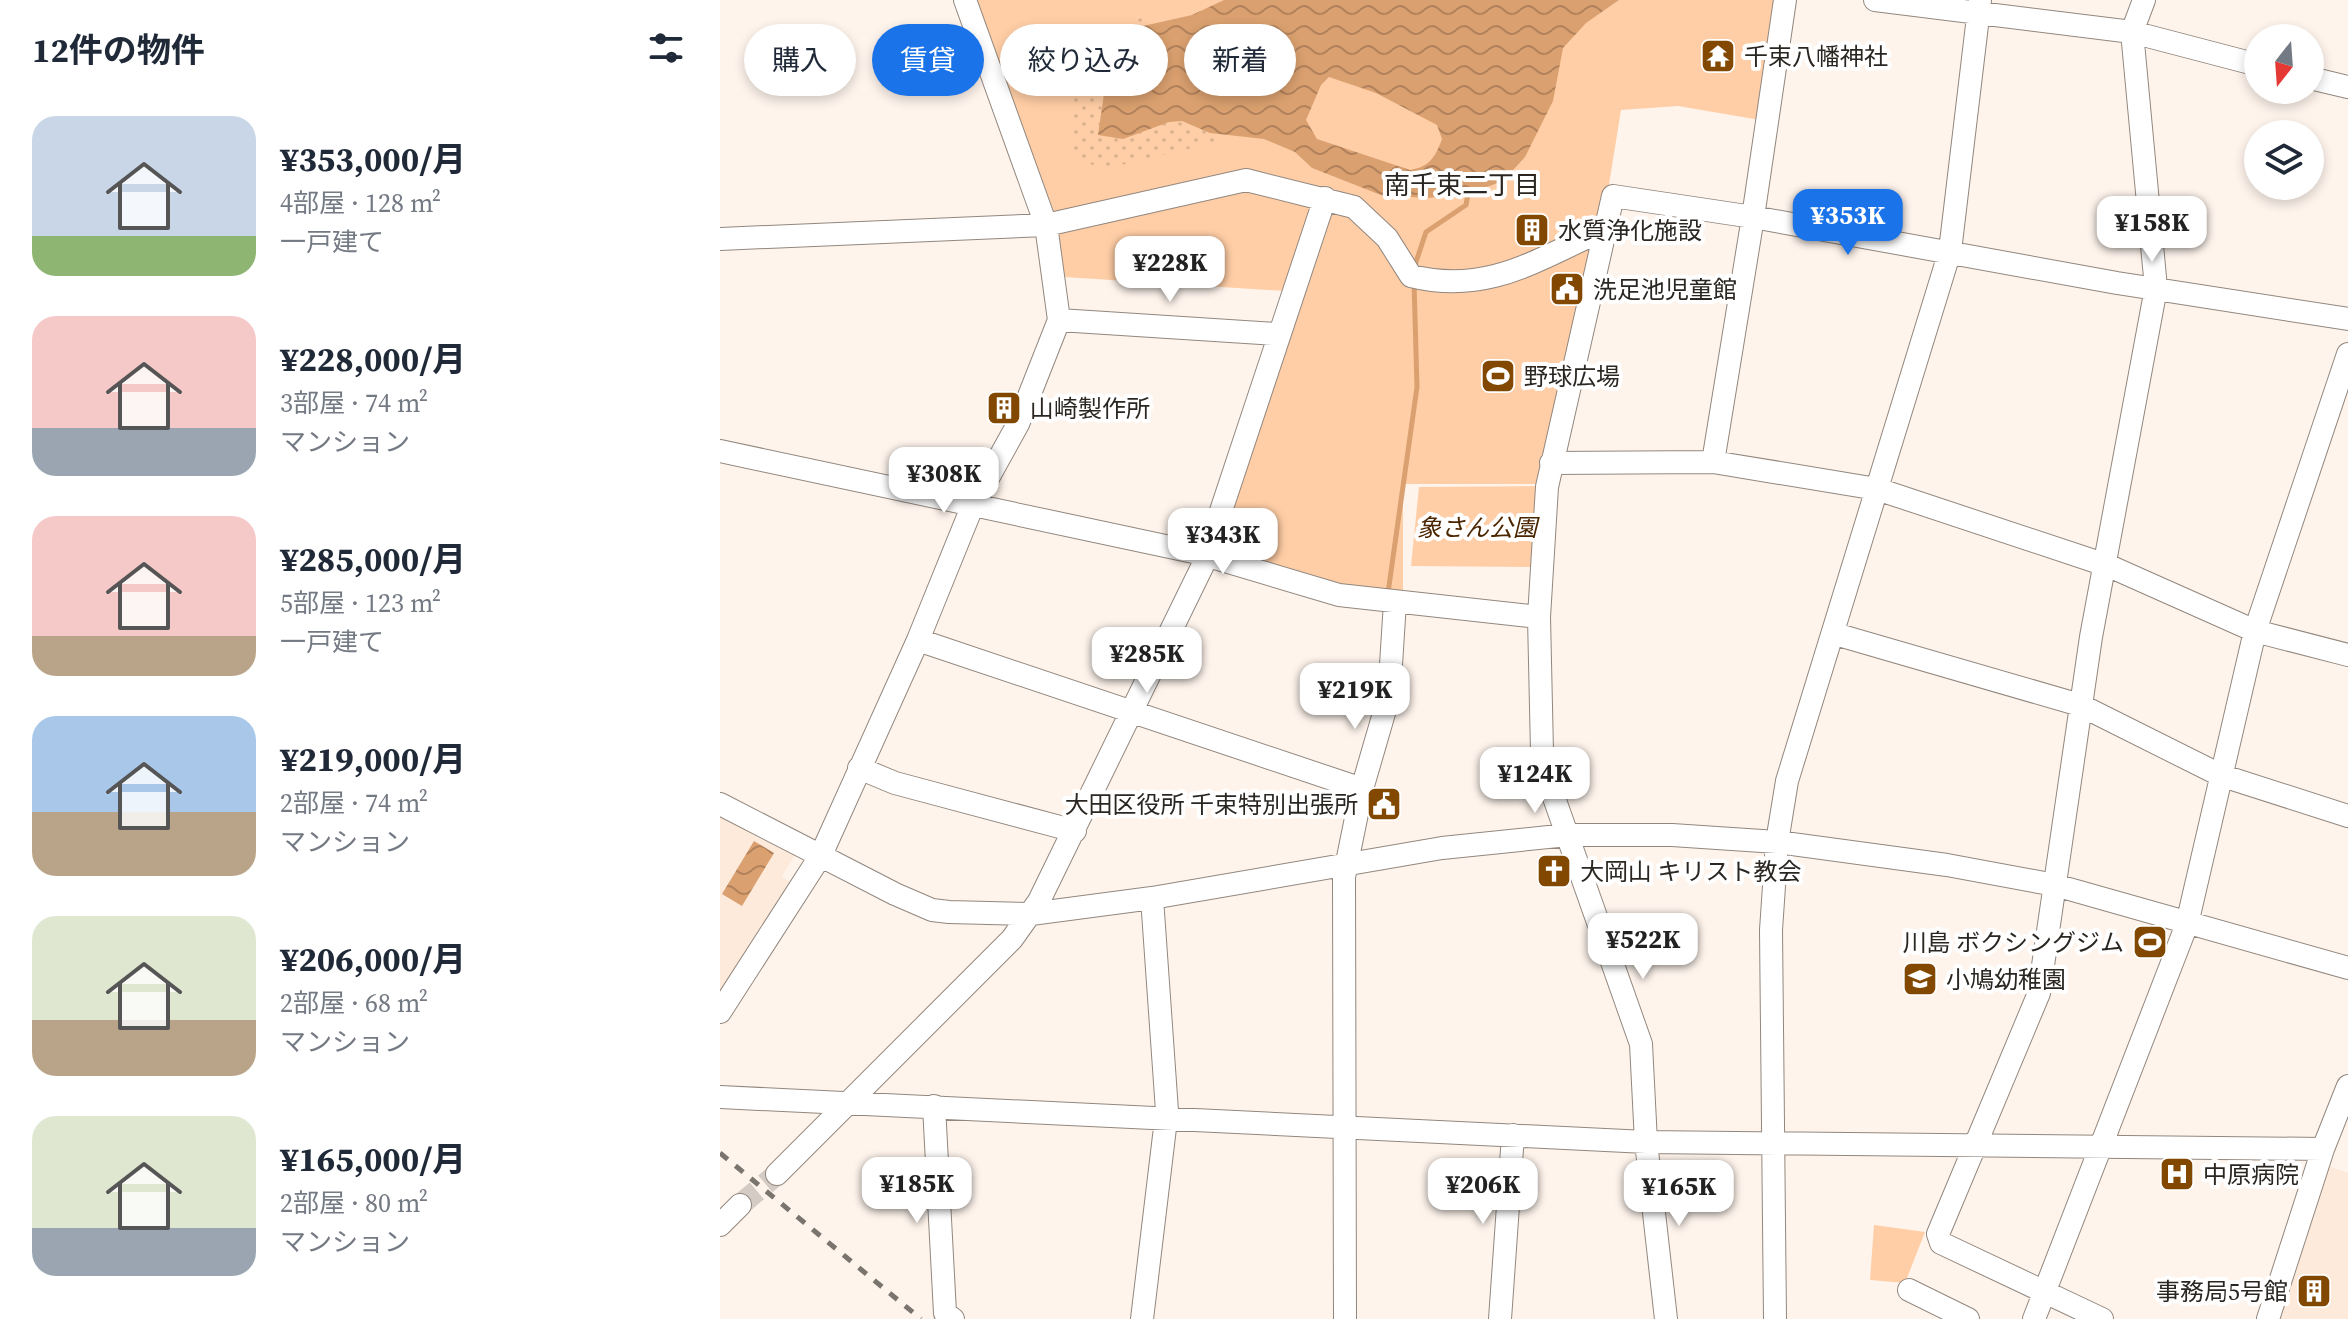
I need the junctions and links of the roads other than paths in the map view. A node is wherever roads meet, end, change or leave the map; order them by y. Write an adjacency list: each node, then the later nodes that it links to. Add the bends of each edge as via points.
1 (965, 0): 12 (street)
2 (1785, 0): 11 (street)
3 (1875, 0): 5 (street)
4 (2144, 0): 6 (street)
5 (1978, 7): 6 (street); 15 (street)
6 (2132, 32): 7 (street); 16 (street)
7 (2244, 61)
8 (2324, 81): 9 (street)
9 (2348, 87)
10 (1325, 198): 12 (street, via 1246,180); 13 (street, via 1354,207 1419,278 1481,282); 19 (street)
11 (1753, 217): 13 (street, via 1613,196); 15 (street); 22 (street)
12 (1046, 225): 14 (street); 18 (street)
13 (1603, 230): 23 (street)
14 (720, 239)
15 (1950, 251): 16 (street); 24 (street)
16 (2156, 288): 17 (street); 27 (street)
17 (2348, 319)
18 (1059, 320): 19 (street); 25 (street, via 1018,424)
19 (1277, 334): 26 (street)
20 (2348, 354): 30 (street)
21 (720, 451): 25 (street)
22 (1713, 462): 23 (street); 24 (street)
23 (1551, 463): 29 (street)
24 (1877, 489): 27 (street); 31 (street)
25 (972, 507): 26 (street); 32 (street)
26 (1206, 555): 28 (street, via 1339,595); 35 (street)
27 (2105, 565): 30 (street); 34 (street)
28 (1395, 602): 29 (street); 38 (street, via 1389,696)
29 (1539, 617): 42 (street, via 1542,752)
30 (2255, 631): 33 (street); 37 (street)
31 (1835, 634): 34 (street); 43 (street, via 1787,781)
32 (918, 640): 35 (street); 36 (street)
33 (2348, 655)
34 (2080, 705): 37 (street); 46 (street)
35 (1131, 714): 38 (street); 41 (street)
36 (859, 768): 41 (street, via 895,783); 44 (street)
37 (2220, 775): 40 (street); 49 (street)
38 (1362, 789): 45 (street)
39 (720, 804): 44 (street)
40 (2348, 816)
41 (1075, 831): 48 (street)
42 (1568, 835): 43 (street); 45 (street); 59 (street, via 1641,1044)
43 (1777, 842): 46 (street); 60 (street, via 1771,943)
44 (821, 855): 48 (street, via 932,910); 51 (street)
45 (1346, 864): 47 (street); 57 (street)
46 (2055, 885): 49 (street); 61 (street, via 2039,993)
47 (1152, 898): 48 (street); 56 (street)
48 (1031, 914): 54 (street)
49 (2187, 924): 50 (street); 62 (street)
50 (2348, 968)
51 (720, 1012)
52 (2348, 1086): 63 (street)
53 (720, 1097): 54 (street)
54 (845, 1103): 55 (street); 64 (street)
55 (934, 1106): 56 (street); 69 (street, via 945,1313)
56 (1166, 1119): 57 (street); 70 (street)
57 (1345, 1129): 58 (street); 71 (street)
58 (1513, 1135): 59 (street); 72 (street)
59 (1646, 1142): 60 (street); 73 (street)
60 (1773, 1143): 61 (street); 74 (street)
61 (1972, 1148): 62 (street); 68 (street, via 1938,1234 1941,1243)
62 (2100, 1148): 63 (street); 68 (street)
63 (2323, 1149): 78 (street)
64 (777, 1174)
65 (740, 1205): 66 (street)
66 (720, 1225)
67 (1909, 1290): 75 (street)
68 (2044, 1292): 76 (street); 77 (street)
69 (953, 1319)
70 (1142, 1319)
71 (1345, 1319)
72 (1500, 1319)
73 (1666, 1319)
74 (1775, 1319)
75 (1968, 1319)
76 (2034, 1319)
77 (2102, 1319)
78 (2268, 1319)

